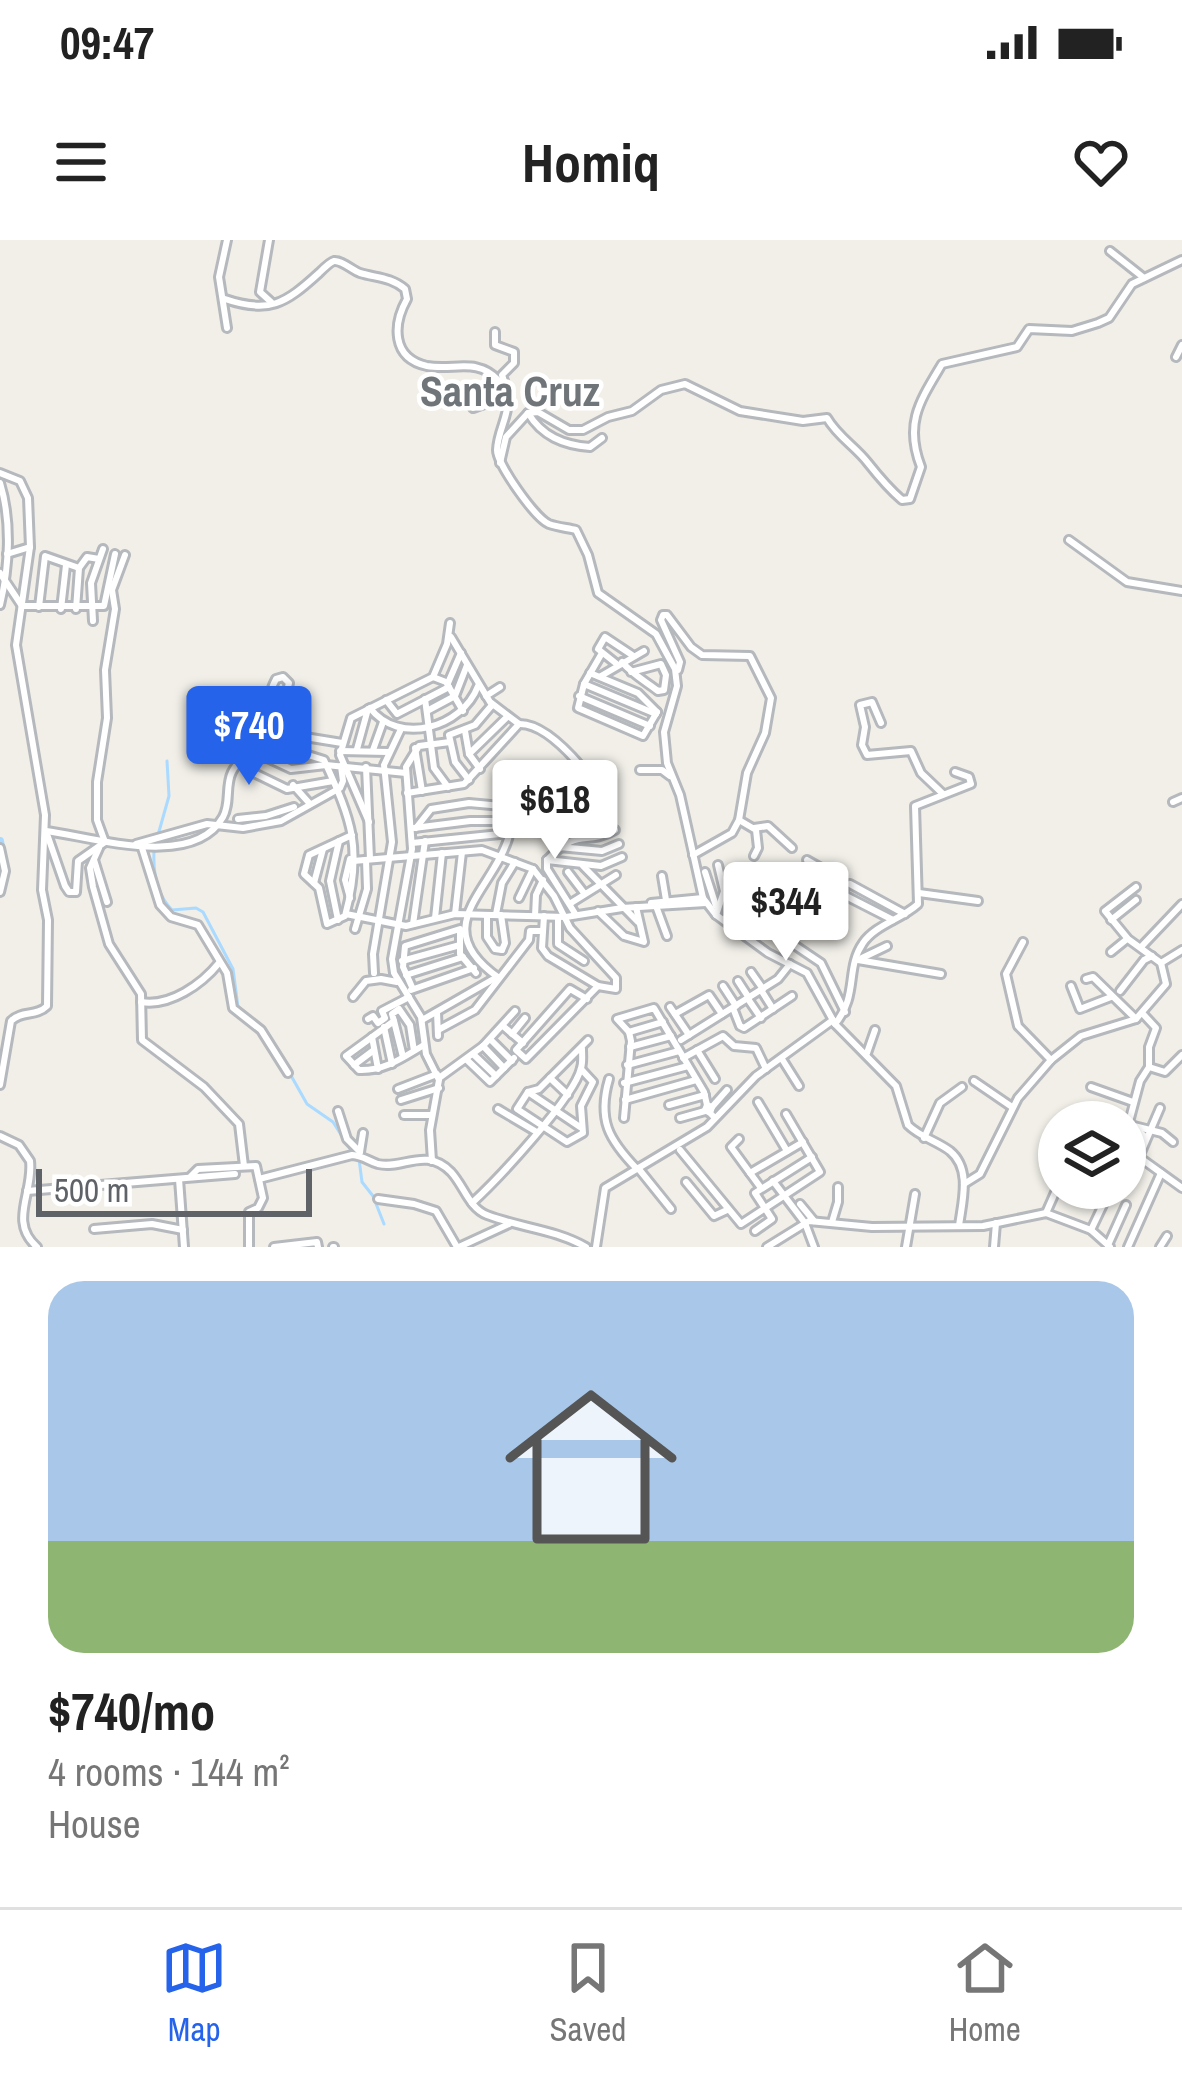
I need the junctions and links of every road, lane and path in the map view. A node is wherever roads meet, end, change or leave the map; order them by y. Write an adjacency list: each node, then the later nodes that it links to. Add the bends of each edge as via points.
1 (226, 240): 6 (street, via 219,277)
2 (269, 240): 7 (street, via 260,292)
3 (1110, 251): 5 (street)
4 (1182, 260): 5 (street)
5 (1144, 278): 15 (street, via 1098,323 1029,329 1017,347 942,364 914,419 911,441 921,467 910,499 880,482 827,418 740,411 685,384 583,430)
6 (225, 299): 7 (street, via 253,309); 8 (street)
7 (275, 302): 12 (street, via 332,261 390,279 407,295 396,322 408,354 423,365 482,368)
8 (227, 328)
9 (495, 332): 13 (street, via 495,345 514,352 502,376)
10 (1182, 346): 11 (street)
11 (1176, 357)
12 (500, 383): 13 (street); 14 (street, via 498,399)
13 (507, 394): 17 (street)
14 (473, 408)
15 (528, 413): 16 (street, via 554,439 590,447); 17 (street, via 506,437)
16 (602, 438)
17 (500, 464): 53 (street, via 536,516 576,530 598,593 656,634)
18 (0, 473): 21 (street, via 25,489)
19 (0, 483): 23 (street)
20 (1069, 540): 35 (street, via 1127,582)
21 (30, 547): 23 (street); 37 (street)
22 (103, 549): 26 (street)
23 (7, 554): 32 (street)
24 (115, 554): 33 (street)
25 (125, 555): 34 (street)
26 (99, 559): 28 (street, via 84,558); 31 (street)
27 (67, 564): 28 (street); 38 (street, via 45,556); 40 (street)
28 (79, 568): 30 (street)
29 (0, 573): 32 (street)
30 (77, 578): 31 (street); 41 (street)
31 (92, 579): 33 (street); 39 (street)
32 (8, 580): 36 (street); 37 (street)
33 (107, 580): 34 (street)
34 (109, 591): 39 (street, via 104,606); 130 (street, via 115,608 97,782)
35 (1182, 591)
36 (0, 605)
37 (22, 606): 38 (street); 122 (street, via 16,651)
38 (38, 607): 40 (street)
39 (92, 608): 41 (street); 42 (street)
40 (61, 609): 41 (street)
41 (76, 609)
42 (93, 621)
43 (450, 622): 44 (street)
44 (449, 634): 46 (street); 55 (street)
45 (644, 651): 48 (street)
46 (461, 653): 50 (street); 58 (street)
47 (602, 653): 48 (street, via 597,647 607,637); 49 (street); 52 (street)
48 (632, 655): 49 (street)
49 (620, 663): 51 (street); 54 (street)
50 (467, 665): 56 (street); 60 (street)
51 (631, 672): 51 (street, via 658,692 664,690 661,664)
52 (590, 673): 54 (street); 57 (street)
53 (676, 673): 70 (street); 114 (street, via 680,662 663,615 702,655 749,656 770,695)
54 (601, 676): 69 (street, via 638,693)
55 (433, 677): 58 (street); 64 (street)
56 (479, 684): 61 (street); 68 (street)
57 (584, 684): 62 (street); 69 (street)
58 (448, 686): 60 (street); 63 (street)
59 (500, 687): 61 (street)
60 (454, 696): 67 (street); 68 (street)
61 (486, 696): 65 (street)
62 (579, 696): 76 (street); 76 (street, via 584,713 643,736)
63 (425, 699): 64 (street, via 397,714); 67 (street)
64 (386, 700): 66 (street)
65 (492, 704): 71 (street); 78 (street)
66 (369, 708): 72 (street); 82 (street, via 351,718); 84 (street)
67 (427, 711): 75 (street)
68 (464, 711): 75 (street)
69 (656, 713): 70 (street); 76 (street)
70 (668, 714): 99 (street)
71 (507, 717): 74 (street); 88 (street)
72 (383, 722): 77 (street); 86 (street)
73 (881, 723): 108 (street, via 872,702 860,704 867,754 913,752)
74 (519, 724): 94 (street); 102 (street, via 551,735)
75 (429, 725): 77 (street); 81 (street)
76 (650, 726)
77 (400, 729): 87 (street)
78 (465, 731): 80 (street, via 449,735); 88 (street)
79 (325, 740): 82 (street); 85 (street, via 301,733); 90 (street)
80 (451, 742): 81 (street); 100 (street)
81 (431, 744): 83 (street); 104 (street, via 434,768)
82 (341, 747): 84 (street); 91 (street)
83 (415, 748): 98 (street); 106 (street)
84 (357, 749): 86 (street)
85 (292, 750): 90 (street); 117 (street, via 282,732 290,683 279,677 263,727 230,776)
86 (373, 750): 87 (street)
87 (388, 752): 93 (street)
88 (469, 754): 94 (street)
89 (261, 755): 90 (street, via 291,769)
90 (323, 762): 91 (street); 101 (street)
91 (343, 766): 92 (street); 105 (street); 116 (street)
92 (365, 767): 93 (street); 116 (street)
93 (384, 769): 98 (street); 143 (street)
94 (480, 769): 100 (street)
95 (640, 770): 99 (street)
96 (955, 772): 108 (street, via 971,784)
97 (254, 773): 103 (street)
98 (406, 773): 107 (street)
99 (670, 776): 141 (street)
100 (469, 780): 104 (street)
101 (333, 781): 103 (street); 105 (street)
102 (596, 785)
103 (290, 787): 111 (street); 112 (street, via 286,798)
104 (448, 787): 106 (street)
105 (337, 790): 111 (street); 124 (street)
106 (426, 790): 107 (street)
107 (407, 793): 119 (street)
108 (943, 794): 166 (street, via 915,806)
109 (1182, 798): 110 (street)
110 (1173, 802)
111 (310, 804): 112 (street)
112 (295, 809): 113 (street); 117 (street, via 281,821)
113 (238, 819)
114 (739, 820): 120 (street); 141 (street, via 729,836)
115 (511, 821): 119 (street); 119 (street, via 512,804 478,803 431,809); 123 (street)
116 (369, 822): 145 (street)
117 (218, 825): 131 (street)
118 (579, 826): 125 (street)
119 (413, 828): 128 (street)
120 (754, 828): 134 (street, via 768,826); 142 (street)
121 (615, 830): 125 (street)
122 (46, 831): 130 (street); 136 (street, via 71,893 79,888 78,861); 295 (street, via 48,1002 10,1021)
123 (509, 833): 127 (street); 140 (street)
124 (352, 835): 126 (street); 149 (street)
125 (582, 836): 133 (street)
126 (339, 841): 188 (street, via 331,881); 188 (street, via 323,848 314,883 327,924)
127 (425, 841): 128 (street); 138 (street)
128 (412, 843): 139 (street)
129 (619, 844): 133 (street)
130 (102, 845): 131 (street); 136 (street); 148 (street)
131 (139, 846): 214 (street, via 160,905 199,925)
132 (0, 848): 165 (street)
133 (559, 848): 146 (street)
134 (792, 848)
135 (462, 851): 137 (street); 140 (street); 181 (street)
136 (89, 852): 148 (street)
137 (442, 853): 138 (street); 191 (street)
138 (423, 854): 139 (street); 196 (street)
139 (411, 855): 143 (street); 197 (street)
140 (501, 855): 150 (street); 183 (street)
141 (693, 855): 179 (street)
142 (754, 856)
143 (389, 857): 145 (street); 194 (street)
144 (622, 857): 151 (street)
145 (368, 860): 149 (street); 190 (street)
146 (547, 860): 151 (street); 174 (street)
147 (808, 860): 159 (street)
148 (94, 861): 173 (street); 242 (street, via 110,944)
149 (352, 862): 188 (street)
150 (514, 862): 153 (street); 184 (street)
151 (584, 866): 161 (street)
152 (718, 866): 164 (street)
153 (533, 869): 160 (street); 186 (street)
154 (568, 872): 167 (street)
155 (705, 872): 179 (street)
156 (731, 872): 164 (street)
157 (616, 875): 161 (street)
158 (662, 876): 170 (street)
159 (839, 878)
160 (543, 880): 187 (street); 189 (street)
161 (600, 884): 167 (street); 178 (street)
162 (850, 884): 182 (street)
163 (1136, 887): 193 (street, via 1105,910)
164 (724, 891): 179 (street)
165 (0, 892)
166 (920, 893): 172 (street); 182 (street)
167 (584, 894): 174 (street)
168 (844, 895): 168 (street, via 839,899 797,874 803,868); 192 (street)
169 (740, 899): 179 (street)
170 (666, 900): 176 (street); 179 (street)
171 (1136, 900): 193 (street)
172 (979, 901)
173 (107, 902)
174 (571, 903): 185 (street)
175 (1182, 904): 207 (street)
176 (653, 905): 177 (street); 179 (street); 201 (street)
177 (636, 907): 178 (street); 195 (street)
178 (622, 908): 180 (street); 195 (street)
179 (713, 909): 219 (street)
180 (598, 911): 185 (street); 195 (street, via 624,936 644,942)
181 (455, 914): 183 (street); 191 (street)
182 (905, 914): 192 (street)
183 (467, 915): 184 (street); 226 (street, via 469,946)
184 (494, 915): 184 (street, via 487,938 499,951 506,943); 186 (street)
185 (576, 915): 189 (street)
186 (515, 916): 187 (street)
187 (540, 916): 189 (street); 200 (street)
188 (342, 917): 190 (street)
189 (562, 917): 209 (street); 217 (street, via 558,944)
190 (358, 918): 194 (street); 199 (street)
191 (435, 918): 196 (street)
192 (893, 920): 215 (street, via 863,943)
193 (1111, 920): 203 (street)
194 (381, 922): 197 (street); 223 (street)
195 (638, 922)
196 (413, 924): 197 (street)
197 (400, 926): 230 (street, via 392,959)
198 (769, 928): 246 (street, via 821,963)
199 (355, 929)
200 (542, 931): 221 (street, via 542,948); 226 (street, via 530,931)
201 (667, 936)
202 (431, 938): 205 (street, via 460,929); 211 (street); 216 (street, via 404,946)
203 (1127, 939): 207 (street); 210 (street)
204 (1023, 942): 278 (street, via 1007,980 1018,1026)
205 (460, 944): 211 (street); 213 (street)
206 (886, 946): 215 (street)
207 (1142, 946): 212 (street)
208 (1182, 950): 218 (street)
209 (589, 951): 217 (street); 231 (street, via 616,978 613,990)
210 (1112, 952)
211 (431, 953): 216 (street); 220 (street)
212 (1152, 956): 218 (street); 235 (street)
213 (463, 957): 220 (street); 227 (street, via 475,970)
214 (219, 959): 242 (street, via 179,995); 287 (street, via 232,1008 261,1030)
215 (860, 959): 225 (street); 246 (street)
216 (402, 961): 224 (street)
217 (584, 961): 221 (street)
218 (1161, 963): 249 (street, via 1166,984)
219 (790, 964): 234 (street); 255 (street, via 811,978)
220 (434, 966): 224 (street); 227 (street)
221 (574, 972): 231 (street)
222 (751, 972): 234 (street)
223 (374, 973)
224 (406, 974): 236 (street)
225 (941, 974)
226 (498, 978): 245 (street); 245 (street, via 477,1012 438,1033)
227 (440, 979): 236 (street)
228 (1086, 979): 239 (street)
229 (738, 981): 240 (street)
230 (400, 983): 236 (street); 237 (street, via 370,980)
231 (598, 986): 241 (street)
232 (723, 986): 243 (street)
233 (1071, 986): 239 (street, via 1079,1009)
234 (762, 990): 240 (street); 244 (street)
235 (1120, 991)
236 (409, 993): 250 (street, via 382,1011 385,1018); 253 (street)
237 (353, 997)
238 (792, 997): 244 (street)
239 (1111, 997): 249 (street)
240 (748, 998): 243 (street); 251 (street)
241 (586, 999): 257 (street, via 570,989); 265 (street, via 526,1059 516,1050)
242 (141, 1002): 343 (street, via 142,1040 239,1124)
243 (735, 1007): 248 (street); 251 (street, via 741,1028)
244 (773, 1009): 251 (street)
245 (437, 1012): 253 (street)
246 (845, 1012): 255 (street)
247 (521, 1014): 256 (street); 257 (street); 261 (street)
248 (722, 1015): 248 (street, via 709,995 672,1011 685,1038)
249 (1140, 1016): 278 (street, via 1081,1036); 282 (street, via 1156,1028)
250 (368, 1018)
251 (760, 1018)
252 (394, 1021): 258 (street); 271 (street, via 401,1010); 275 (street)
253 (422, 1021): 266 (street)
254 (663, 1022): 260 (street); 260 (street, via 654,1008 617,1019); 262 (street)
255 (834, 1022): 272 (street); 277 (street)
256 (503, 1026): 261 (street); 264 (street)
257 (537, 1027): 265 (street)
258 (384, 1028): 263 (street); 279 (street)
259 (875, 1030): 272 (street)
260 (629, 1032): 268 (street)
261 (512, 1034): 265 (street)
262 (671, 1036): 268 (street); 276 (street)
263 (371, 1037): 269 (street); 280 (street, via 346,1056)
264 (490, 1039): 267 (street); 283 (street, via 513,1060)
265 (523, 1043)
266 (424, 1045): 271 (street); 288 (street)
267 (482, 1046): 274 (street); 283 (street)
268 (630, 1048): 281 (street)
269 (374, 1050): 280 (street); 286 (street)
270 (697, 1050): 276 (street); 285 (street, via 724,1036 756,1048); 304 (street, via 719,1076)
271 (414, 1051): 275 (street)
272 (867, 1054): 331 (street, via 896,1086 908,1125)
273 (1182, 1054): 282 (street, via 1165,1072)
274 (470, 1056): 283 (street, via 496,1076); 288 (street)
275 (403, 1057): 279 (street)
276 (683, 1058): 281 (street); 291 (street); 294 (street)
277 (782, 1059): 285 (street); 296 (street)
278 (1051, 1060): 312 (street)
279 (392, 1064): 286 (street)
280 (354, 1065): 286 (street)
281 (627, 1065): 294 (street)
282 (1149, 1066): 309 (street)
283 (504, 1068)
284 (581, 1069): 289 (street, via 585,1043); 305 (street); 326 (street, via 593,1082 581,1106)
285 (766, 1069): 317 (street)
286 (378, 1070)
287 (288, 1073)
288 (438, 1076): 292 (street); 299 (street)
289 (550, 1078): 302 (street); 305 (street)
290 (609, 1079): 344 (street, via 603,1124)
291 (696, 1080): 304 (street); 307 (street)
292 (416, 1082): 300 (street); 303 (street)
293 (974, 1082): 312 (street)
294 (624, 1083): 307 (street)
295 (0, 1085)
296 (800, 1086)
297 (962, 1087): 331 (street, via 940,1103)
298 (1090, 1087): 308 (street)
299 (439, 1088): 303 (street); 319 (street)
300 (398, 1089)
301 (727, 1090): 317 (street)
302 (528, 1092): 315 (street); 322 (street, via 517,1109)
303 (420, 1093): 306 (street)
304 (704, 1093): 311 (street); 317 (street)
305 (568, 1095): 315 (street)
306 (401, 1100)
307 (625, 1100): 320 (street)
308 (1130, 1101)
309 (1133, 1101)
310 (758, 1102): 323 (street)
311 (669, 1105)
312 (1012, 1107): 353 (street, via 980,1174)
313 (1160, 1108): 325 (street)
314 (498, 1109): 327 (street)
315 (556, 1109): 322 (street); 326 (street)
316 (338, 1111): 337 (street)
317 (710, 1111): 321 (street); 344 (street)
318 (404, 1115): 319 (street)
319 (432, 1115): 341 (street)
320 (624, 1118)
321 (680, 1118)
322 (542, 1124): 326 (street, via 568,1142); 327 (street)
323 (770, 1124): 333 (street, via 788,1113); 336 (street)
324 (1146, 1128): 325 (street)
325 (1149, 1128): 330 (street); 334 (street)
326 (583, 1129)
327 (535, 1131): 361 (street)
328 (363, 1133): 337 (street)
329 (0, 1136): 356 (street, via 30,1161)
330 (1146, 1136)
331 (924, 1138): 353 (street, via 960,1162)
332 (739, 1139): 340 (street, via 731,1146)
333 (803, 1142): 336 (street); 339 (street)
334 (1173, 1142)
335 (680, 1150): 348 (street)
336 (787, 1151): 345 (street)
337 (359, 1154): 341 (street, via 381,1164); 351 (street)
338 (749, 1154): 340 (street)
339 (812, 1157): 352 (street); 359 (street, via 820,1172)
340 (740, 1160): 345 (street)
341 (432, 1161): 361 (street)
342 (1146, 1162): 346 (street)
343 (244, 1166): 350 (street, via 198,1169); 351 (street, via 256,1166)
344 (637, 1168): 367 (street); 389 (street, via 602,1191)
345 (750, 1173): 357 (street)
346 (1161, 1173): 355 (street); 394 (street)
347 (235, 1174): 350 (street)
348 (699, 1174): 368 (street); 368 (street, via 684,1184 714,1216)
349 (179, 1178): 350 (street); 356 (street); 377 (street)
350 (191, 1178)
351 (259, 1179): 384 (street, via 263,1198 249,1212)
352 (772, 1181): 357 (street); 359 (street)
353 (964, 1184): 374 (street)
354 (838, 1187): 372 (street)
355 (1182, 1188)
356 (27, 1191): 382 (street, via 23,1226)
357 (758, 1191): 363 (street)
358 (915, 1194): 375 (street)
359 (783, 1196): 363 (street); 371 (street)
360 (378, 1199): 387 (street, via 436,1211)
361 (472, 1203): 370 (street)
362 (800, 1204): 371 (street)
363 (765, 1208): 368 (street, via 738,1223); 379 (street, via 772,1220)
364 (1048, 1209): 369 (street)
365 (1101, 1209): 378 (street)
366 (1124, 1209): 381 (street)
367 (671, 1210)
368 (727, 1210)
369 (1046, 1213): 373 (street); 378 (street)
370 (512, 1222): 387 (street); 388 (street)
371 (809, 1222): 372 (street); 390 (street); 391 (street)
372 (832, 1222): 375 (street)
373 (996, 1223): 374 (street); 393 (street)
374 (959, 1226): 375 (street)
375 (907, 1228): 392 (street)
376 (94, 1229): 377 (street)
377 (183, 1230): 383 (street)
378 (1091, 1230): 381 (street)
379 (755, 1232)
380 (1167, 1236): 395 (street)
381 (1109, 1246)
382 (37, 1247)
383 (184, 1247)
384 (249, 1247)
385 (274, 1247): 386 (street)
386 (318, 1247)
387 (458, 1247)
388 (586, 1247)
389 (596, 1247)
390 (767, 1247)
391 (814, 1247)
392 (906, 1247)
393 (994, 1247)
394 (1128, 1247)
395 (1160, 1247)

